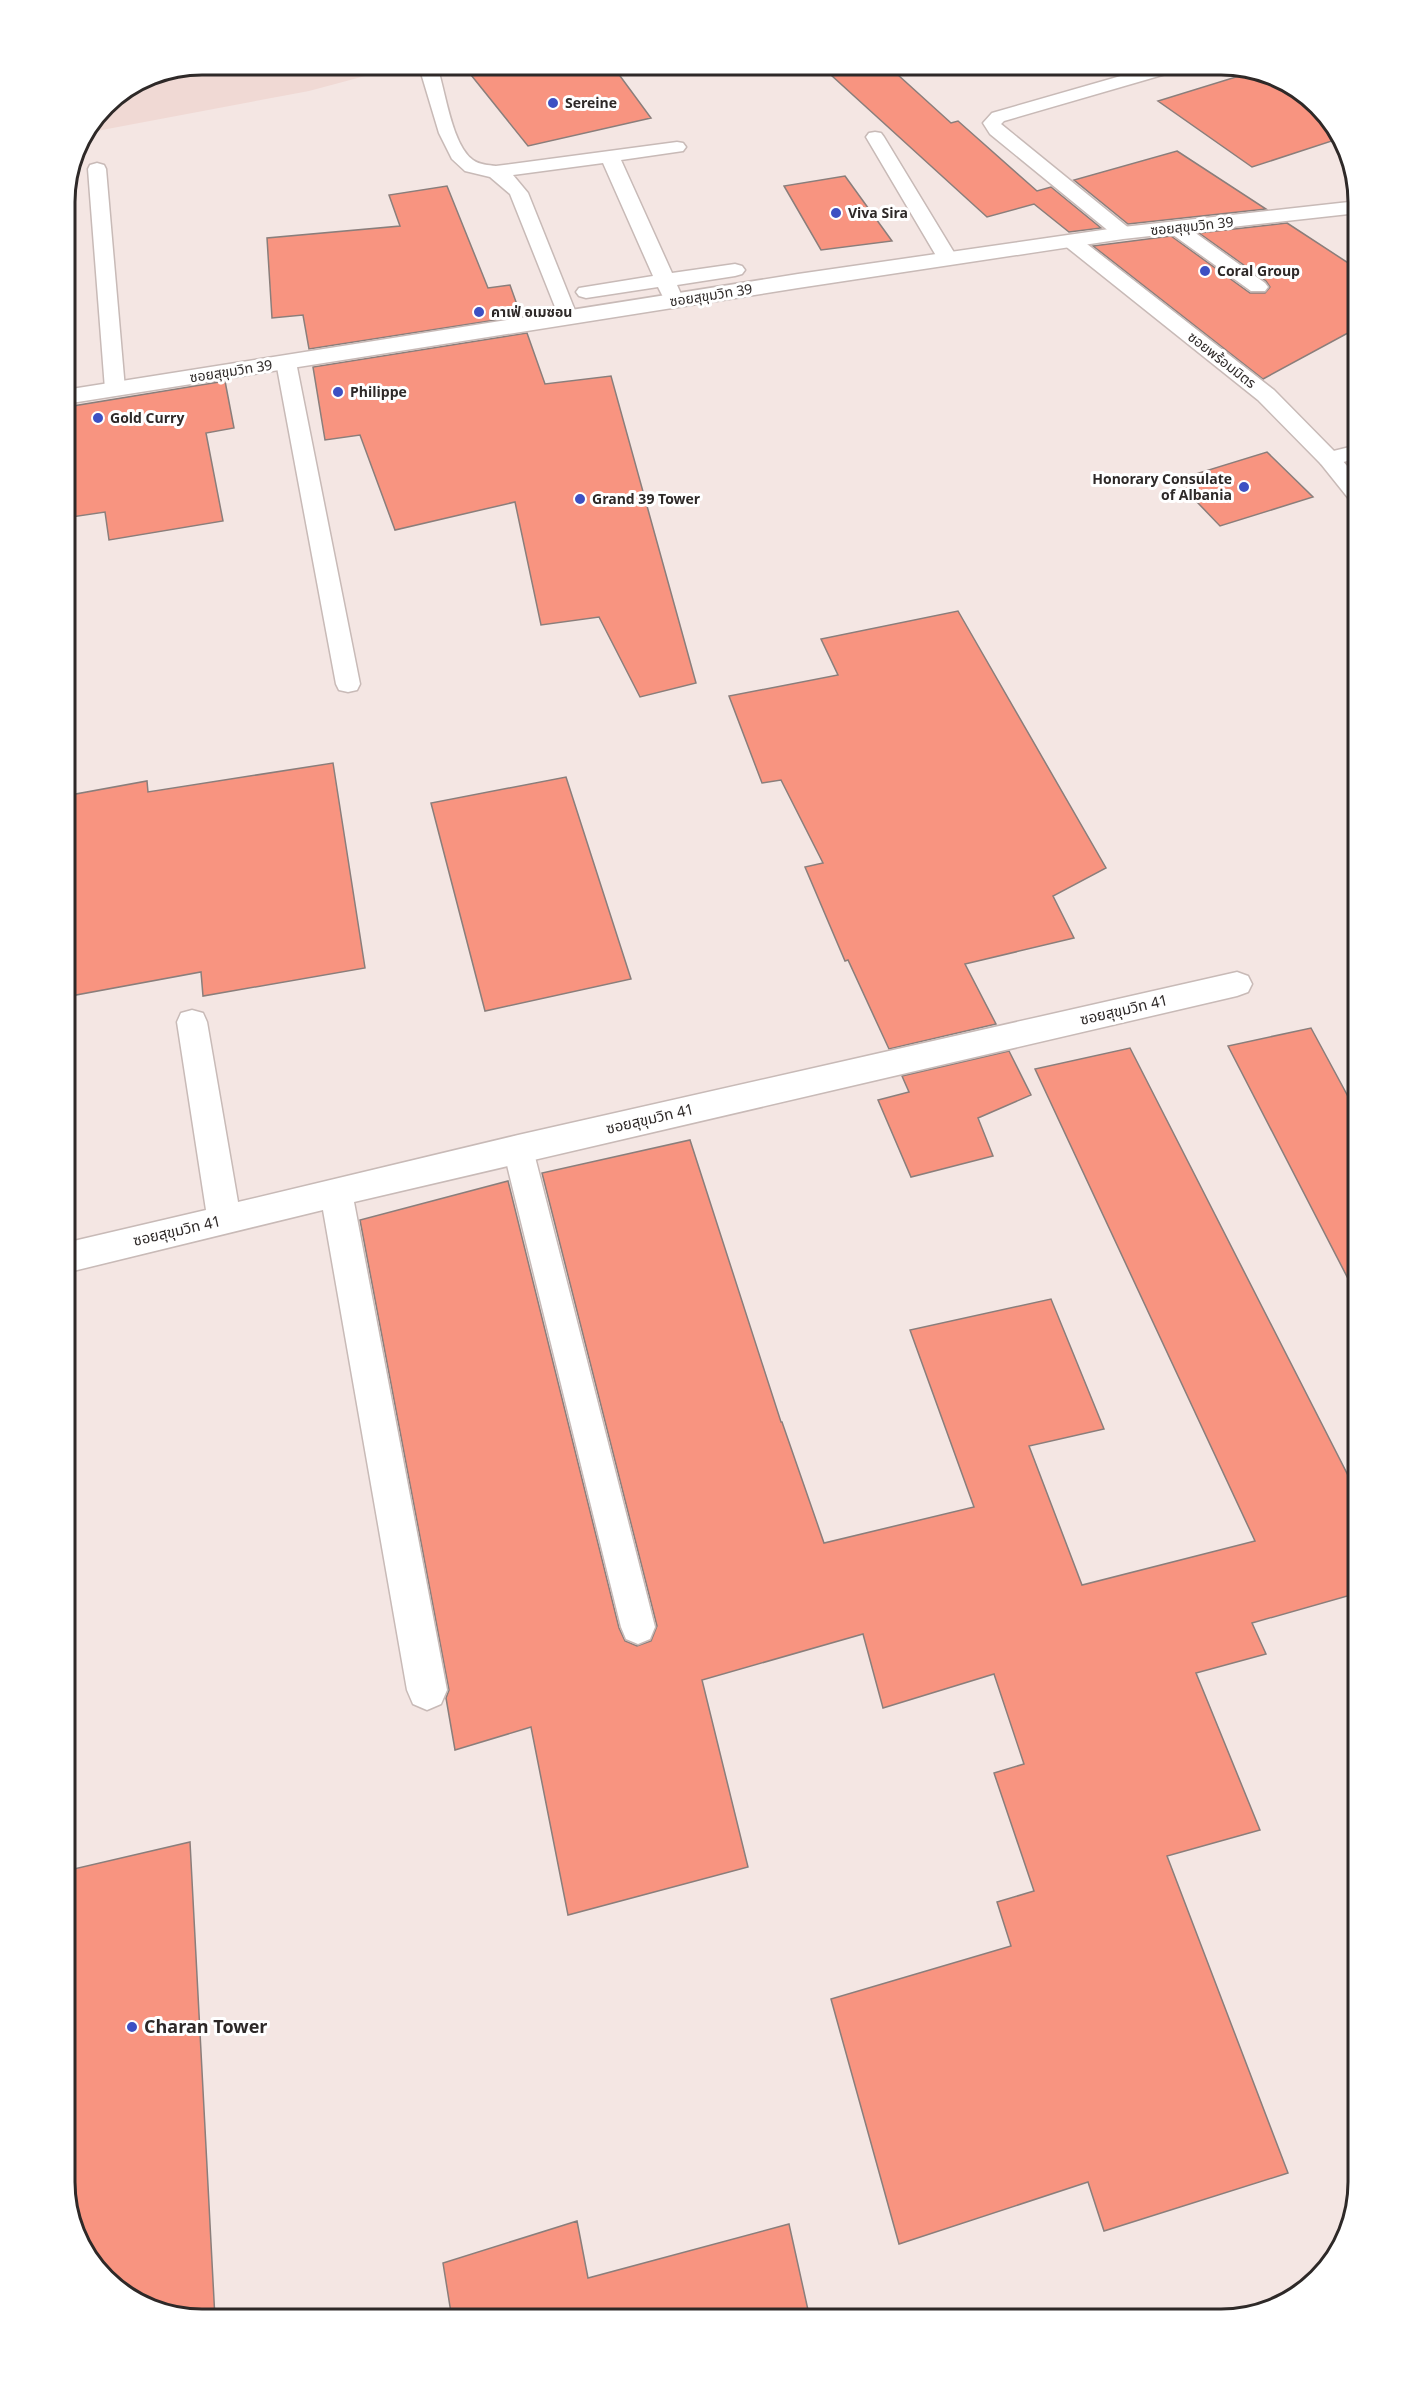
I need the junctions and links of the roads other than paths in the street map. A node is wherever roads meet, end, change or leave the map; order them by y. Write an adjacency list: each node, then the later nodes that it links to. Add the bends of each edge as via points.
1 (431, 75): 7 (lane, via 453,147 465,164)
2 (1143, 75): 10 (lane, via 998,117 992,123)
3 (875, 137): 12 (lane)
4 (677, 147): 5 (lane)
5 (609, 155): 7 (lane); 14 (lane)
6 (97, 169): 20 (lane)
7 (496, 172): 18 (lane, via 519,193)
8 (1348, 208): 9 (street, ซอยสุขุมวิท 39)
9 (1176, 228): 10 (street, ซอยสุขุมวิท 39); 15 (lane)
10 (1123, 233): 11 (street, ซอยสุขุมวิท 39)
11 (1071, 241): 12 (street, ซอยสุขุมวิท 39); 23 (street, ซอยพร้อมมิตร, via 1266,395)
12 (948, 259): 17 (street, ซอยสุขุมวิท 39)
13 (735, 270): 14 (lane)
14 (665, 280): 16 (lane); 17 (lane)
15 (1258, 287)
16 (586, 292)
17 (674, 301): 18 (street, ซอยสุขุมวิท 39)
18 (568, 318): 19 (street, ซอยสุขุมวิท 39)
19 (286, 362): 20 (street, ซอยสุขุมวิท 39); 25 (lane)
20 (115, 389): 21 (street, ซอยสุขุมวิท 39)
21 (75, 395)
22 (1348, 455): 23 (lane)
23 (1329, 459): 24 (street, ซอยพร้อมมิตร)
24 (1348, 482)
25 (348, 684)
26 (1237, 984): 28 (street, ซอยสุขุมวิท 41)
27 (192, 1023): 30 (street)
28 (518, 1149): 29 (street, ซอยสุขุมวิท 41); 32 (lane)
29 (336, 1193): 30 (street, ซอยสุขุมวิท 41); 33 (street)
30 (224, 1219): 31 (street, ซอยสุขุมวิท 41)
31 (75, 1256)
32 (638, 1627)
33 (427, 1690)

